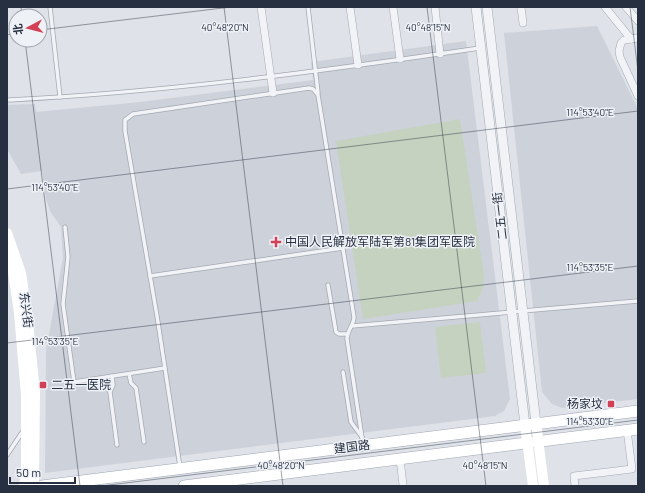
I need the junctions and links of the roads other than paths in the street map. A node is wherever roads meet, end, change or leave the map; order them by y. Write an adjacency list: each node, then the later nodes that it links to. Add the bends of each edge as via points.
1 (50, 7): 25 (lane)
2 (261, 7): 21 (street)
3 (308, 7): 20 (lane)
4 (350, 7): 19 (street)
5 (393, 7): 18 (street)
6 (435, 7): 17 (street)
7 (476, 7): 16 (street, 二五一街)
8 (487, 7): 15 (street, 二五一街)
9 (520, 7): 13 (street)
10 (604, 7): 14 (street)
11 (626, 7): 12 (street)
12 (638, 21)
13 (522, 23)
14 (635, 38): 24 (street, via 620,43 619,51)
15 (492, 46): 16 (street); 34 (street, 二五一街)
16 (481, 48): 17 (lane); 35 (street, 二五一街)
17 (440, 54): 18 (lane)
18 (400, 59): 19 (lane)
19 (358, 65): 20 (lane)
20 (316, 72): 21 (lane); 23 (lane)
21 (270, 77): 22 (street); 25 (lane)
22 (272, 93): 23 (lane, via 309,88); 31 (lane, via 133,114 125,120)
23 (318, 95): 29 (lane)
24 (638, 96)
25 (60, 97): 26 (lane)
26 (9, 100)
27 (65, 227): 41 (lane, via 68,257 63,304 74,382)
28 (7, 232): 44 (main road, 东兴街, via 21,273 27,312 35,392)
29 (343, 248): 31 (lane); 36 (lane, via 354,317)
30 (7, 254): 44 (main road, 东兴街, via 13,272 19,313)
31 (150, 276): 38 (lane)
32 (328, 285): 37 (lane, via 336,332)
33 (638, 301): 34 (lane)
34 (522, 310): 35 (lane); 43 (street, 二五一街)
35 (512, 311): 36 (lane); 43 (street, 二五一街)
36 (352, 326): 37 (lane)
37 (347, 334): 46 (lane)
38 (165, 368): 40 (lane); 52 (lane)
39 (344, 372): 46 (lane, via 351,422)
40 (129, 374): 41 (lane); 47 (lane, via 131,383 136,388)
41 (112, 376): 49 (lane, via 113,385 110,392)
42 (638, 411): 43 (main road, 建国路)
43 (530, 424): 46 (main road, 建国路); 48 (main road)
44 (30, 427): 50 (lane); 54 (main road, 东兴街); 55 (main road, 东兴街)
45 (633, 430): 48 (main road, 建国路); 60 (street, via 632,468 574,476)
46 (363, 441): 52 (main road, 建国路)
47 (144, 442)
48 (533, 442): 51 (main road, 建国路); 58 (main road); 59 (main road)
49 (117, 445)
50 (7, 455)
51 (400, 459): 53 (street); 57 (main road, 建国路)
52 (180, 468): 56 (main road, 建国路)
53 (403, 485)
54 (24, 486)
55 (34, 486)
56 (42, 486)
57 (184, 486)
58 (533, 486)
59 (544, 486)
60 (575, 486)

